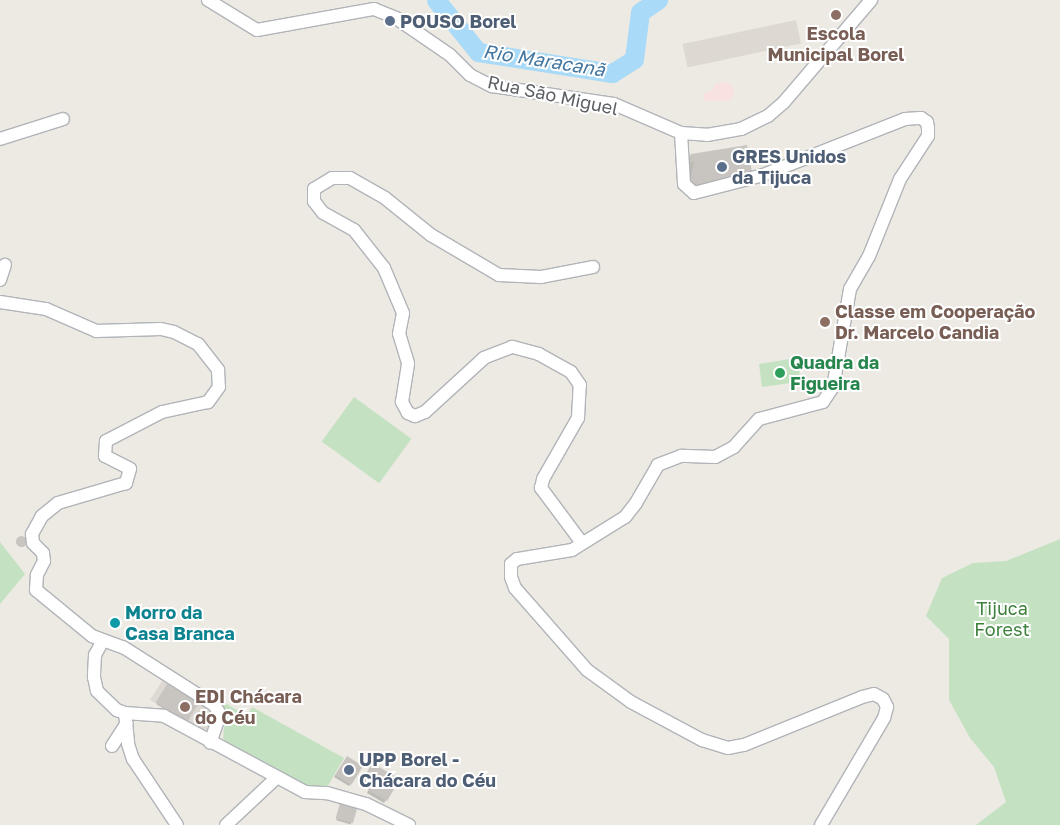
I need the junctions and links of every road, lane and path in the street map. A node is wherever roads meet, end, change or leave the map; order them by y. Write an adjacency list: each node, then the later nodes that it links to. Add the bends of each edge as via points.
1 (208, 0): 6 (street, Rua São Miguel, via 257,30 374,10 396,18 450,55 470,75 492,86 614,104)
2 (871, 0): 6 (street, Rua São Miguel, via 784,102 768,116 725,133)
3 (63, 119): 4 (street)
4 (29, 128): 5 (street); 7 (street)
5 (0, 130)
6 (681, 133): 12 (street, via 684,184 694,193 763,175 905,118 921,118 927,122 928,128 928,136 900,179 869,256 850,289 833,387 823,402 760,419 734,447 715,457 681,456 658,464 625,517)
7 (0, 139)
8 (6, 265): 10 (street)
9 (593, 268): 12 (street, via 541,277 499,275 431,236 385,198 350,178 332,178 314,189 314,201 323,213 354,230 384,268 403,313 399,334 408,364 402,402 408,413 415,416 425,412 484,358 512,347 539,354 571,372 580,385 578,418 543,479 542,488)
10 (0, 280)
11 (0, 302): 13 (street, via 46,309 96,330 161,329 174,332 198,344 213,360 220,379 208,402 162,412 106,441 105,456 128,466 131,474 121,486 58,503 37,522 33,543 43,553 44,561 34,586 36,590)
12 (582, 544): 21 (street, via 572,550 517,559 511,564 515,588 587,670 604,684 702,740 728,748 744,745 862,697 874,694 883,699 887,707 884,718)
13 (102, 642): 14 (street, via 94,664 97,691); 15 (street, via 123,647 214,705 218,720)
14 (126, 718): 15 (street, via 164,716); 16 (street); 18 (street, via 134,759)
15 (210, 743): 17 (street)
16 (112, 746)
17 (276, 778): 19 (street); 20 (street, via 305,792 327,793 366,804)
18 (177, 825)
19 (226, 825)
20 (409, 825)
21 (822, 825)

